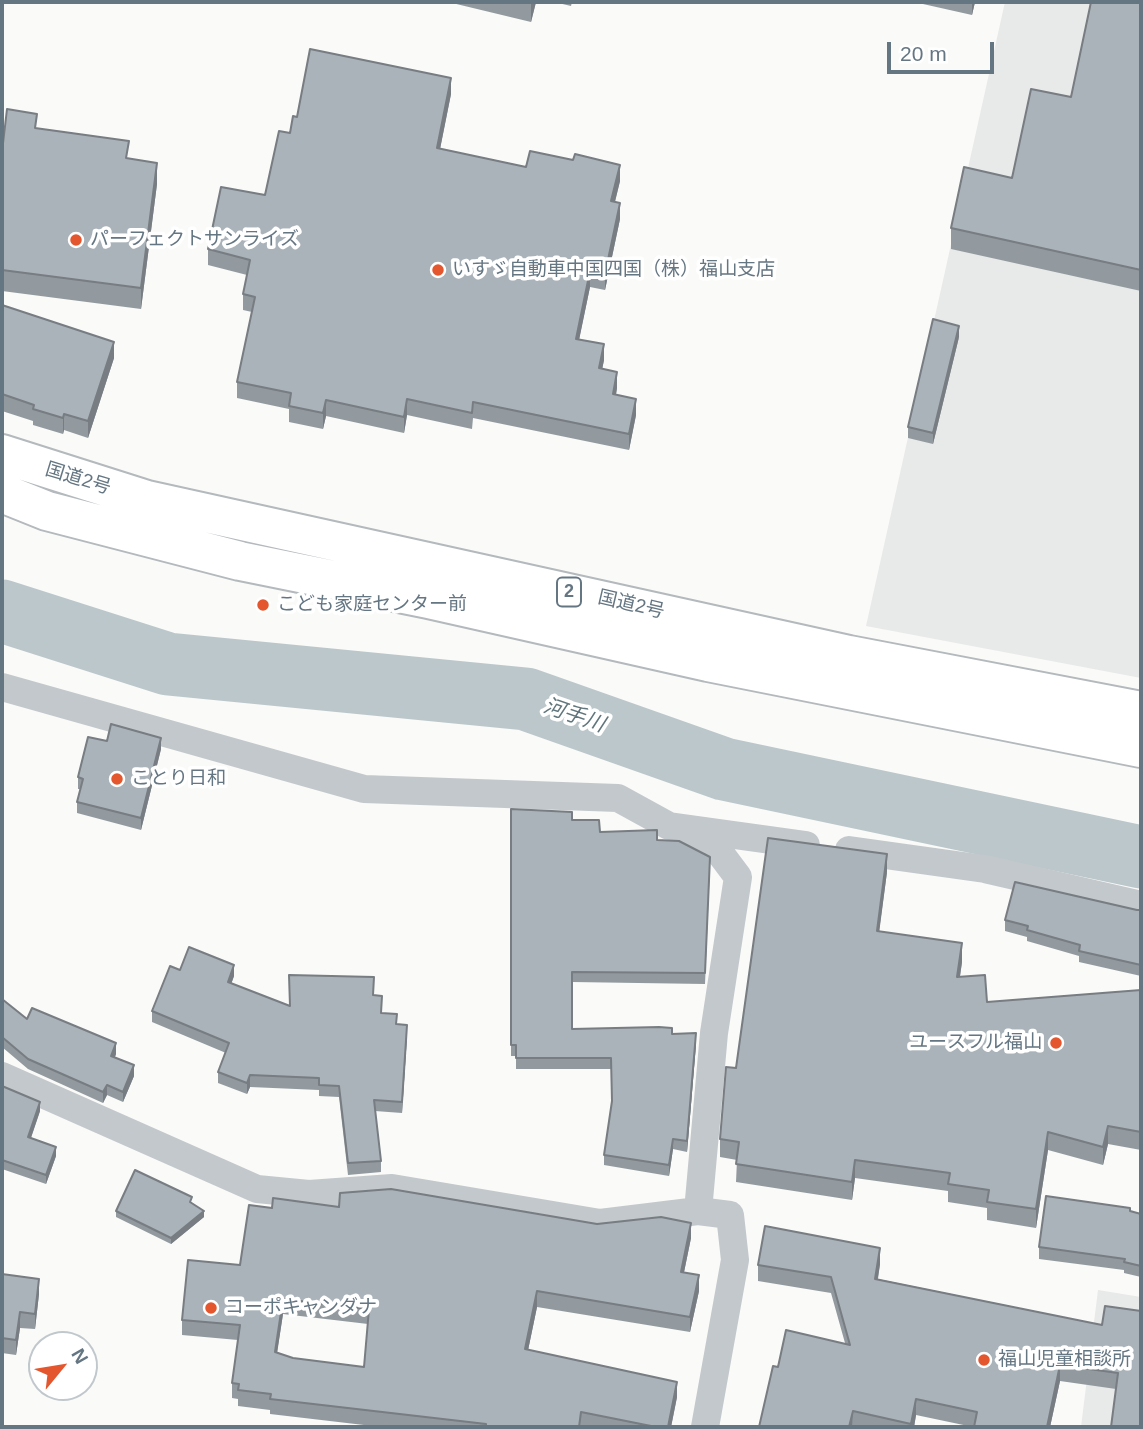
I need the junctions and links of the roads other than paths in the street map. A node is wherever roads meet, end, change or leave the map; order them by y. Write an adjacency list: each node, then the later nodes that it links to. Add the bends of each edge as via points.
1 (2, 454): 4 (highway, 国道2号 / 2, via 146,500 849,655)
2 (2, 494): 5 (highway, 国道2号 / 2, via 47,511 240,561 708,662)
3 (2, 687): 6 (street, via 364,789)
4 (1141, 711)
5 (1141, 748)
6 (618, 798): 7 (street, via 668,826 985,869); 9 (street, via 643,821 717,849 738,877 714,1033)
7 (1141, 905)
8 (2, 1076): 9 (street, via 257,1189 309,1194 392,1188 600,1223)
9 (698, 1211): 10 (street, via 730,1215 734,1260)
10 (705, 1427)

